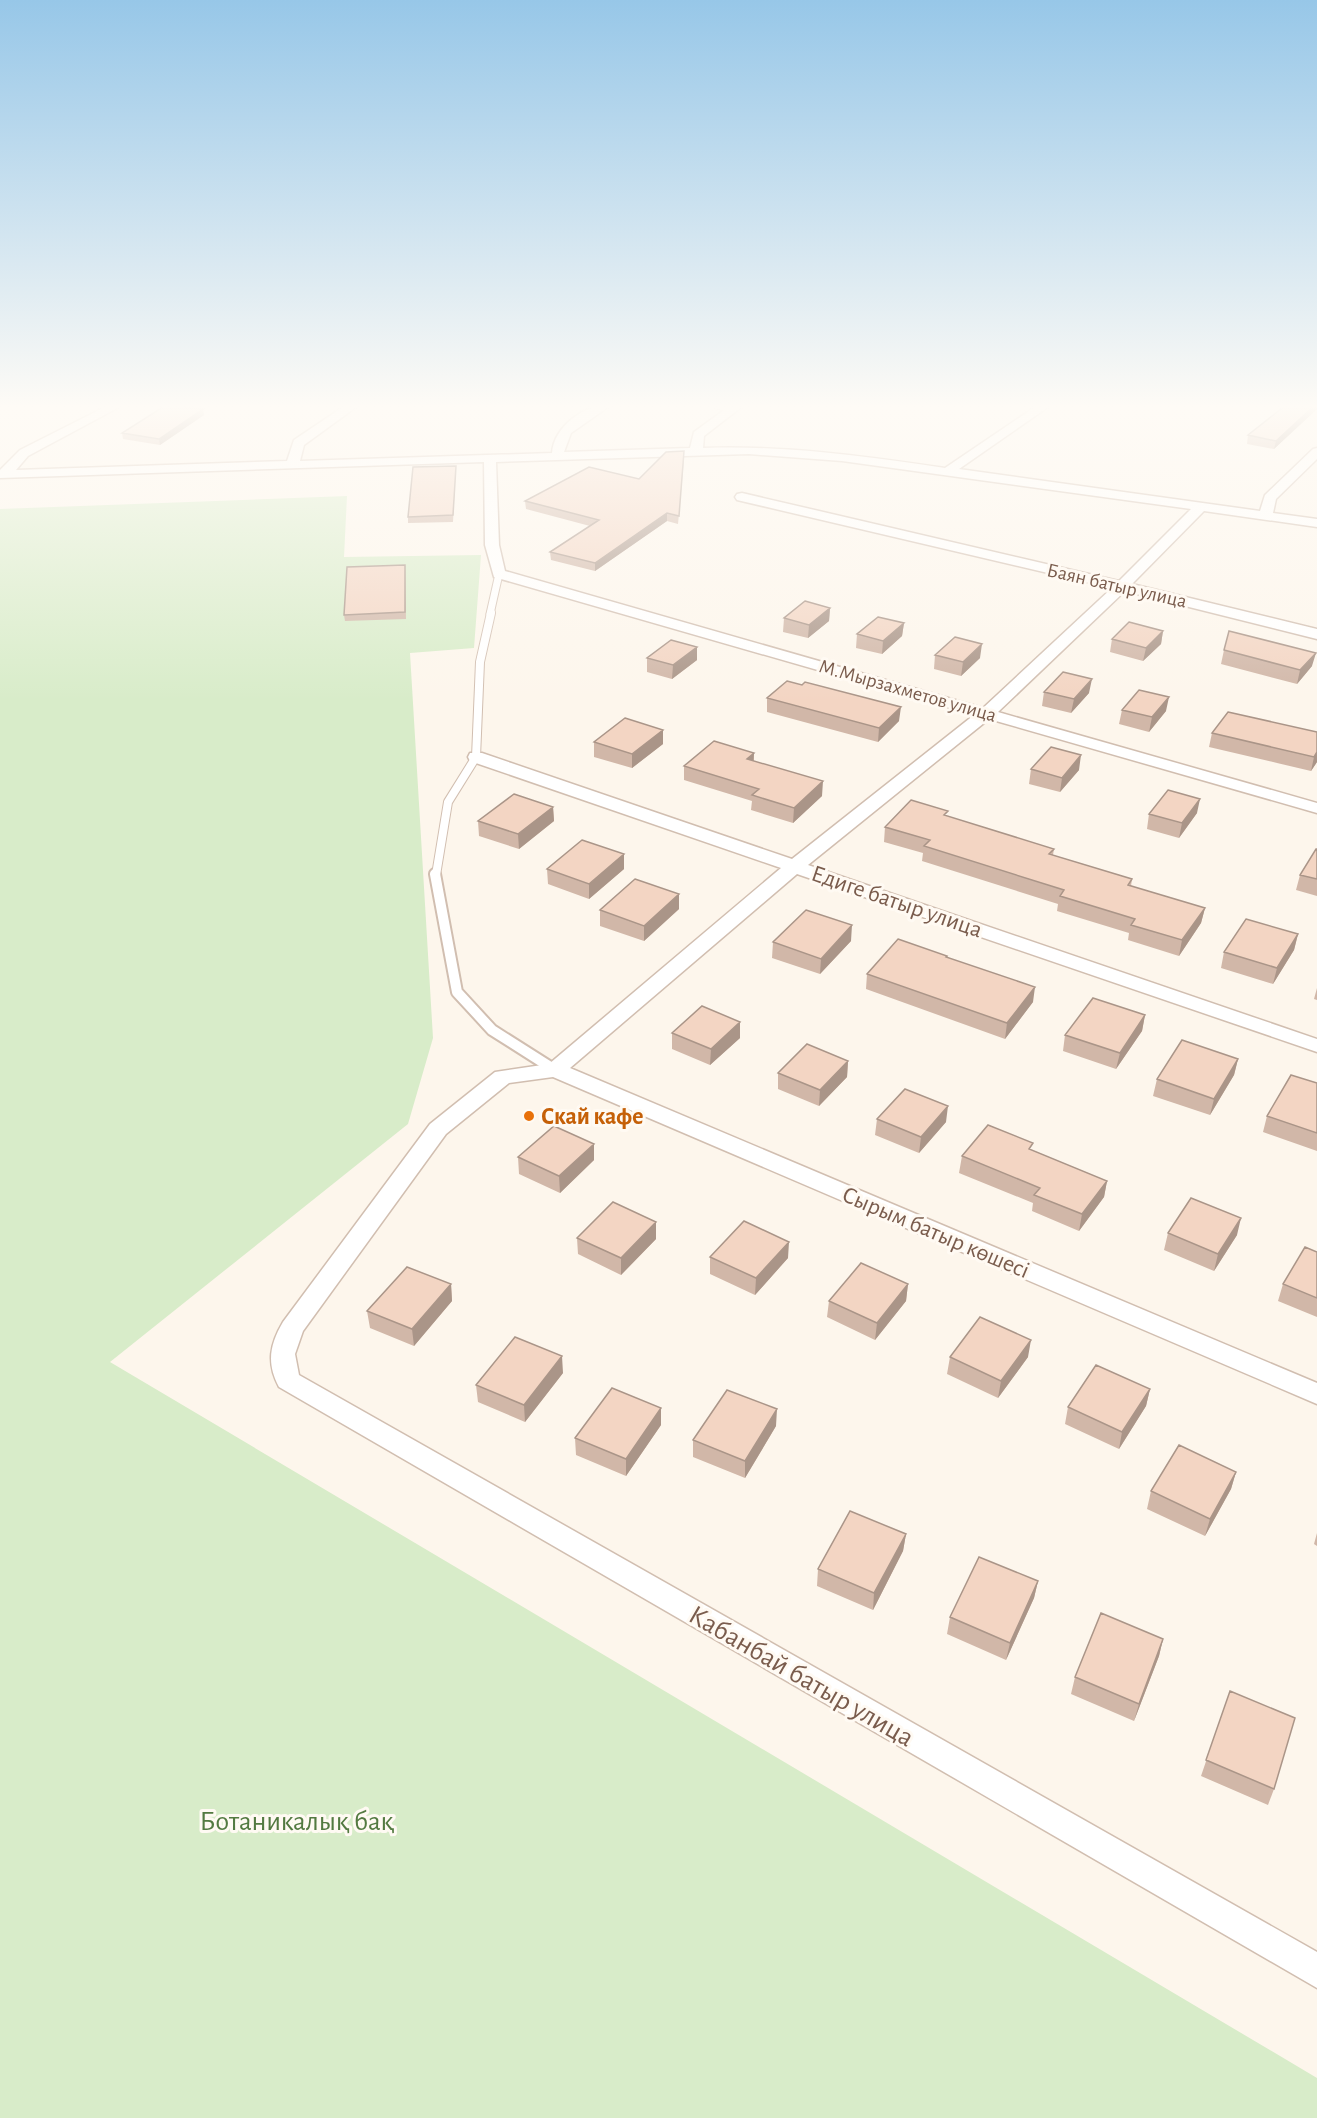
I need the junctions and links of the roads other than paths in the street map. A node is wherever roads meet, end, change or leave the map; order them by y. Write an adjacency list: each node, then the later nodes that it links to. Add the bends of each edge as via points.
1 (491, 504): 8 (street, via 492,545)
2 (771, 504): 9 (street, Баян батыр улица)
3 (1178, 504): 5 (street)
4 (1268, 504): 6 (street)
5 (1201, 507): 6 (street); 9 (street)
6 (1265, 516): 7 (street)
7 (1317, 523)
8 (499, 574): 11 (street, М.Мырзахметов улица); 12 (lane, via 480,662)
9 (1122, 586): 10 (street, Баян батыр улица); 11 (street)
10 (1317, 634)
11 (988, 712): 13 (street, М.Мырзахметов улица); 14 (street)
12 (476, 757): 14 (street, Едиге батыр улица); 16 (lane, via 448,802 435,872 457,992 492,1030)
13 (1317, 808)
14 (795, 866): 15 (street, Едиге батыр улица); 16 (street)
15 (1317, 1046)
16 (555, 1070): 17 (street, Сырым батыр көшесі); 18 (street, Кабанбай батыр улица, via 503,1077 438,1129 292,1328 282,1354 288,1380)
17 (1317, 1394)
18 (1317, 1971)

